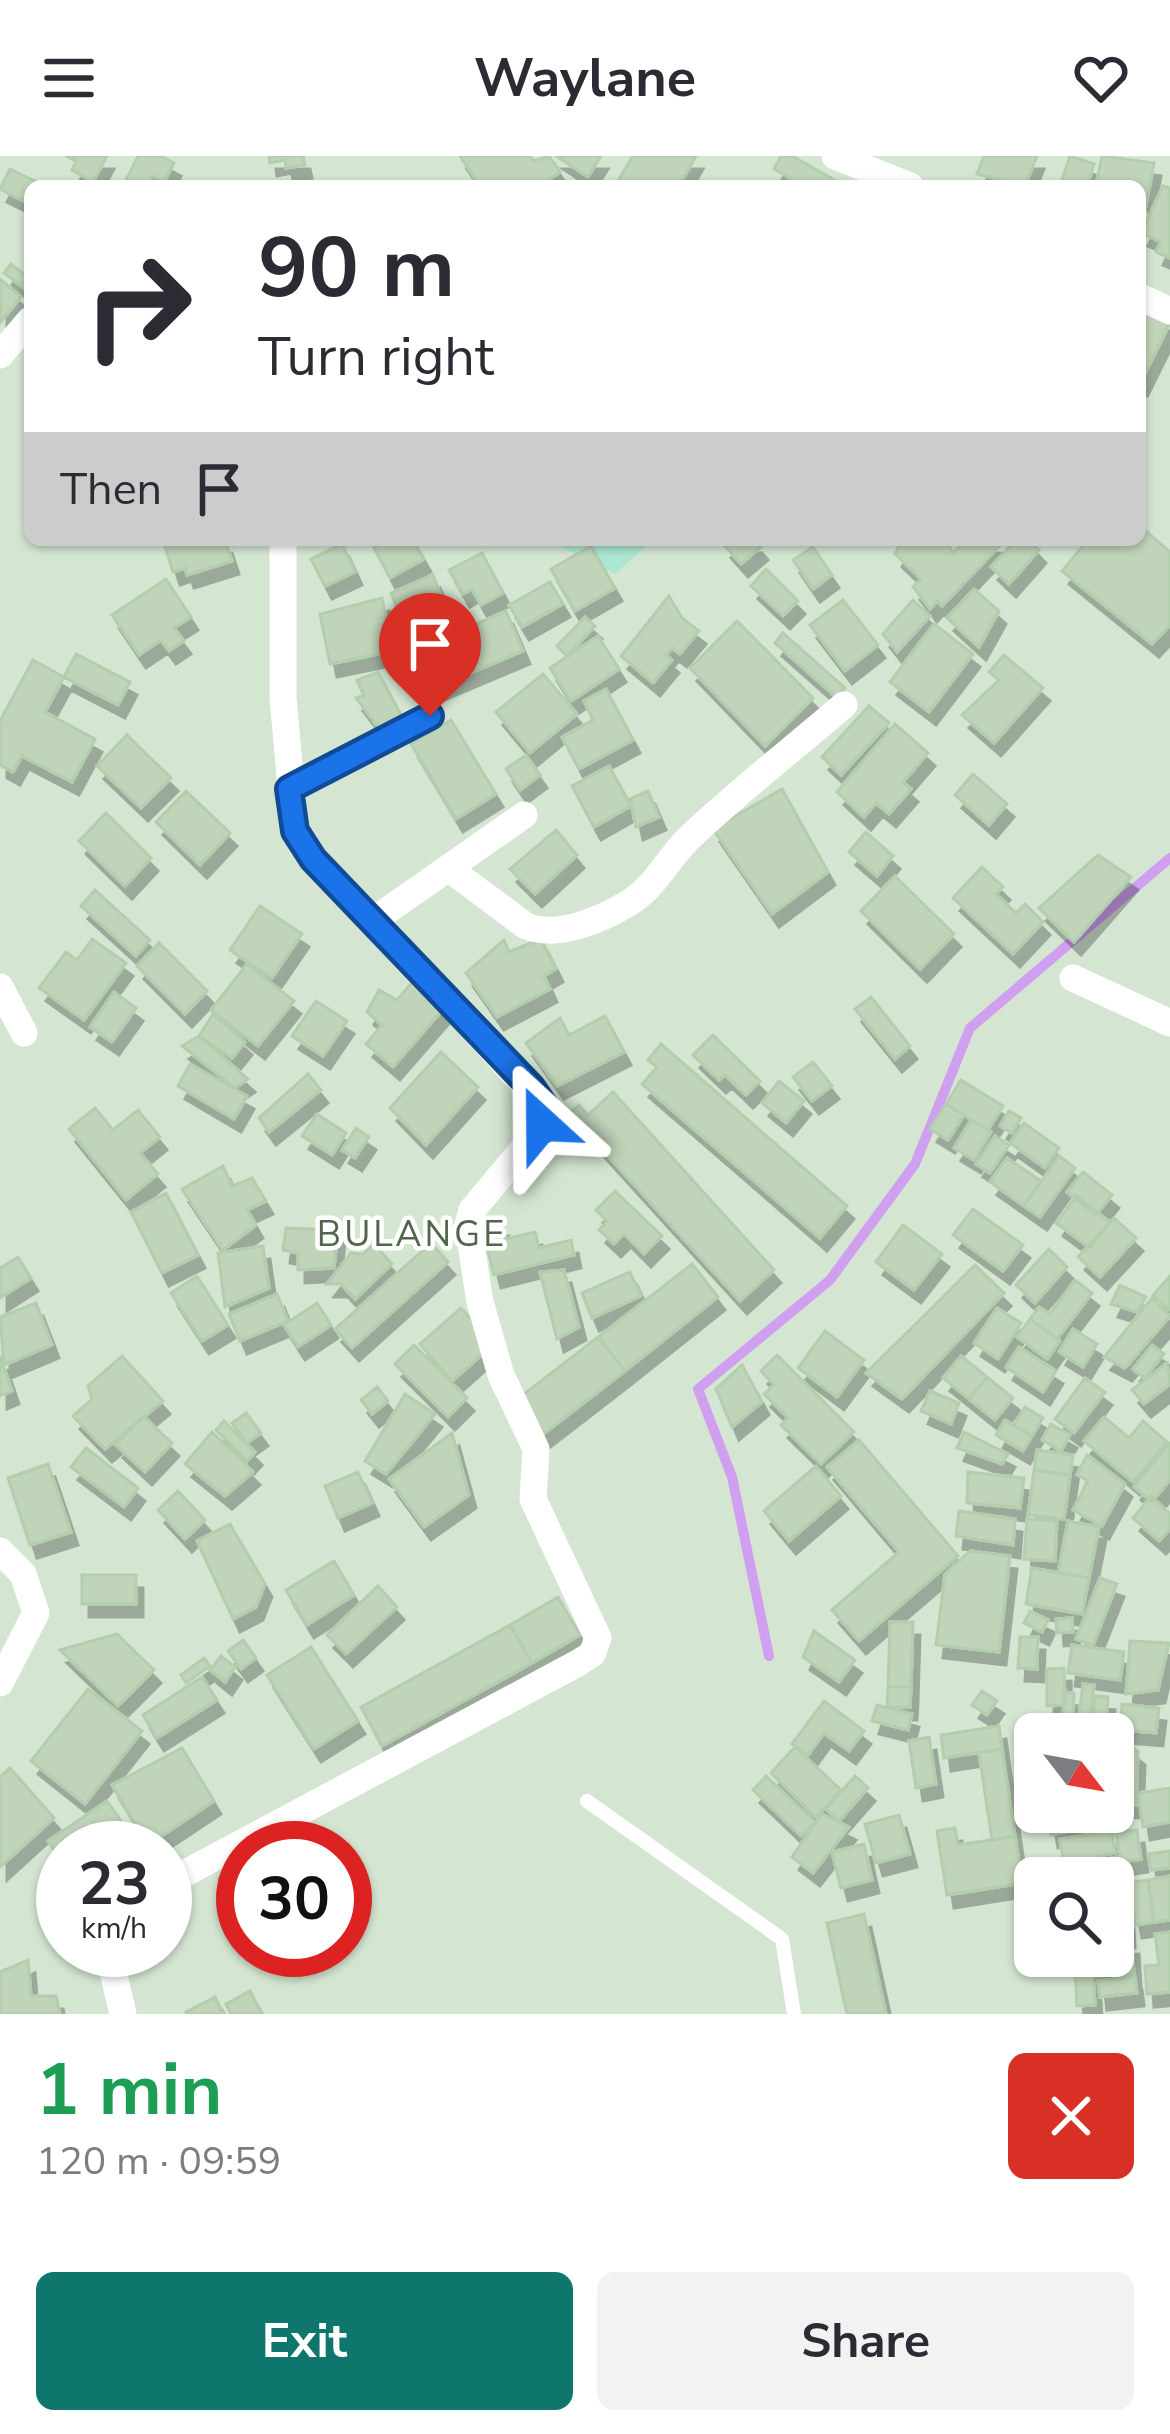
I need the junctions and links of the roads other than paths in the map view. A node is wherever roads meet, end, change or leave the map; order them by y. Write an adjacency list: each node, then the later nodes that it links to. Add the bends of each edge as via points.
1 (835, 156): 2 (street)
2 (895, 180)
3 (24, 327): 4 (street)
4 (0, 355)
5 (283, 546): 8 (street)
6 (844, 705): 10 (street, via 686,842 655,882 572,928 526,926)
7 (430, 716): 8 (street)
8 (289, 789): 11 (street, via 304,845)
9 (524, 815): 10 (street)
10 (448, 868): 11 (street)
11 (374, 920): 19 (street, via 546,1109 468,1226 502,1375 536,1449 533,1499 598,1638 578,1663)
12 (1073, 978): 14 (street)
13 (0, 987): 15 (street)
14 (1170, 1023)
15 (24, 1034)
16 (0, 1551): 17 (street, via 23,1574 36,1612)
17 (0, 1683)
18 (587, 1801): 22 (lane, via 782,1939)
19 (192, 1870)
20 (114, 1977): 21 (street)
21 (122, 2014)
22 (794, 2014)

